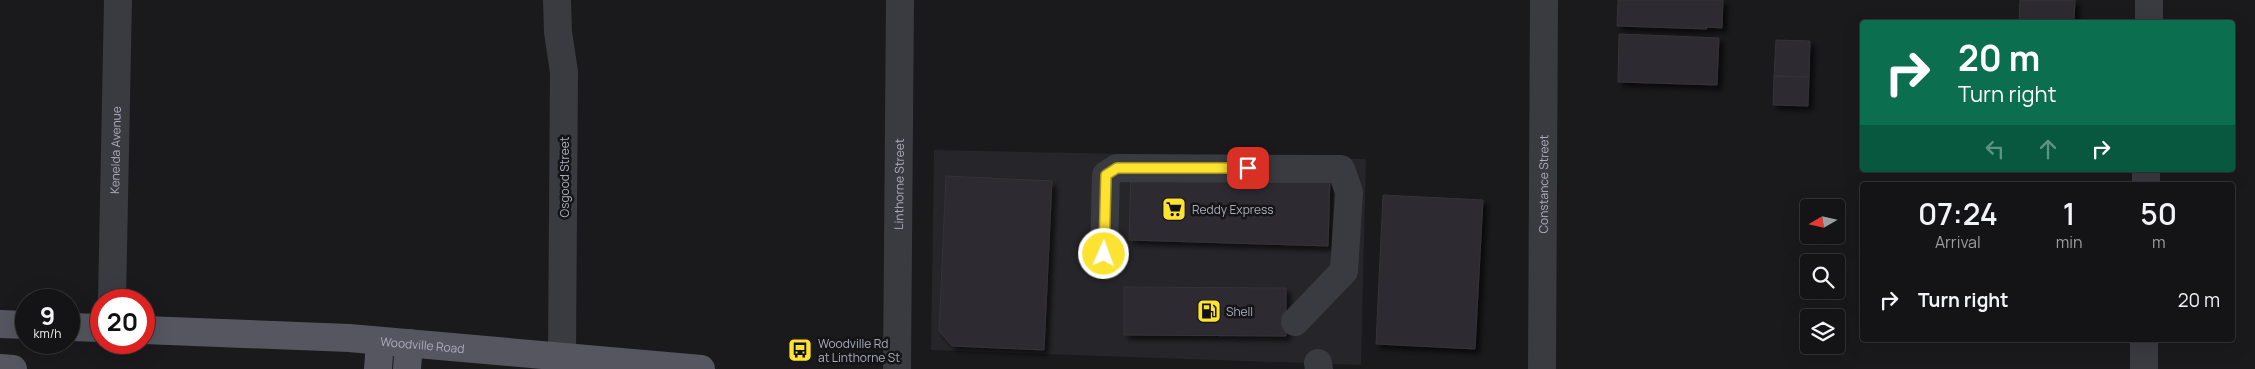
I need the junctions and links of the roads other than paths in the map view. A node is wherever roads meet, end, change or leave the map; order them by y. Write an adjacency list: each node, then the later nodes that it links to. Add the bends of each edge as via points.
1 (118, 0): 8 (street, Kenelda Avenue)
2 (557, 0): 15 (street, Osgood Street, via 564,72)
3 (900, 0): 21 (street, Linthorne Street)
4 (1544, 0): 22 (street, Constance Street)
5 (2149, 0): 6 (street)
6 (2148, 20)
7 (1104, 254): 9 (street, via 1106,175 1117,168 1341,168 1349,192 1344,271)
8 (112, 289)
9 (1295, 322)
10 (0, 324): 11 (main road)
11 (15, 325)
12 (155, 331): 13 (main road, Woodville Road)
13 (380, 341): 16 (main road, Woodville Road); 19 (main road)
14 (2144, 342): 23 (street)
15 (562, 355): 16 (main road, Woodville Road); 20 (main road, Woodville Road)
16 (408, 356)
17 (0, 368): 18 (main road)
18 (13, 369)
19 (378, 369)
20 (701, 369)
21 (897, 369)
22 (1542, 369)
23 (2144, 369)

